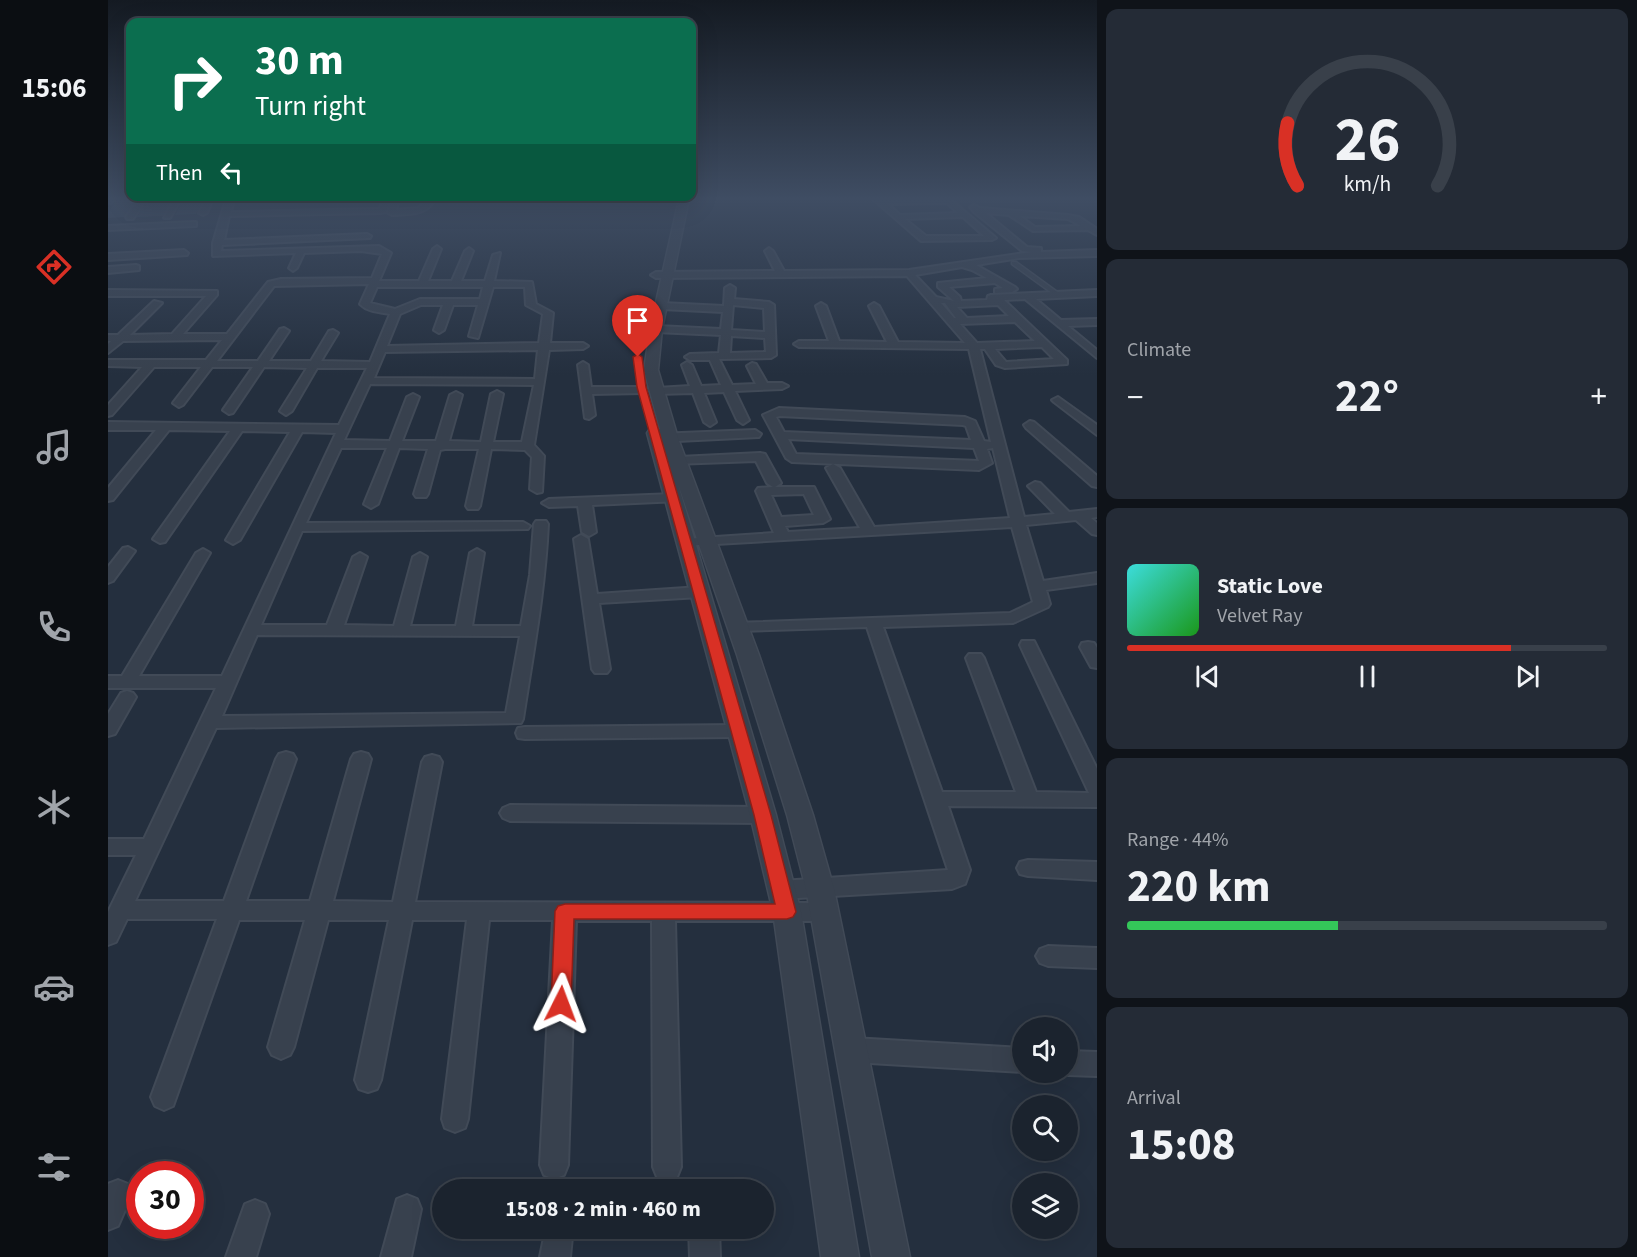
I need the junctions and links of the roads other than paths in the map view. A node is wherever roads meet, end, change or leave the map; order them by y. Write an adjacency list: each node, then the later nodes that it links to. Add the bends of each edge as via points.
1 (298, 258): 14 (street)
2 (385, 258): 20 (street)
3 (433, 258): 22 (street)
4 (466, 258): 23 (street)
5 (496, 258): 24 (street)
6 (666, 258): 17 (street)
7 (668, 258): 17 (street)
8 (773, 258): 18 (street)
9 (991, 258): 16 (street)
10 (1002, 258): 12 (street)
11 (1030, 258): 12 (street)
12 (1017, 259): 29 (lane)
13 (136, 268): 15 (street)
14 (293, 268)
15 (108, 270)
16 (909, 273): 18 (street); 33 (street)
17 (663, 275): 18 (street); 37 (street); 84 (street, via 639,343 637,366)
18 (781, 275)
19 (999, 280): 25 (street); 25 (street, via 970,267 920,276 931,285); 30 (street, via 1011,291)
20 (374, 283): 22 (street); 41 (street, via 366,306); 56 (street, via 275,282)
21 (222, 284): 27 (street)
22 (422, 284): 23 (street)
23 (455, 284): 24 (street)
24 (488, 284): 35 (street); 64 (street, via 529,284 531,305 548,313)
25 (941, 285): 30 (street)
26 (730, 288): 38 (street)
27 (214, 293): 32 (street); 55 (street)
28 (1097, 293): 29 (street)
29 (1058, 295): 31 (street)
30 (954, 296): 31 (street); 33 (street)
31 (1028, 297): 45 (street)
32 (109, 300)
33 (933, 300): 43 (street)
34 (450, 302): 35 (street); 41 (street, via 420,302); 47 (street)
35 (483, 302): 52 (street)
36 (157, 303): 54 (street)
37 (662, 306): 38 (street); 46 (street)
38 (728, 306): 50 (street); 51 (street, via 769,306)
39 (821, 306): 58 (street)
40 (874, 306): 60 (street)
41 (396, 312): 65 (street)
42 (1019, 319): 43 (street); 43 (street, via 1000,302 949,304); 59 (street)
43 (958, 321): 62 (street)
44 (1097, 322): 45 (street)
45 (1061, 323): 67 (street)
46 (656, 329): 50 (street); 84 (street)
47 (439, 330)
48 (284, 331): 72 (street)
49 (333, 333): 73 (street)
50 (726, 333): 51 (street); 68 (street)
51 (770, 335): 68 (street, via 770,356)
52 (474, 336)
53 (108, 338): 54 (street)
54 (121, 338): 55 (street); 66 (street)
55 (174, 338): 56 (street)
56 (230, 338): 71 (street)
57 (799, 344): 58 (street)
58 (835, 344): 60 (street)
59 (1046, 344): 63 (street); 63 (street, via 1063,362 1002,364)
60 (894, 345): 62 (street)
61 (583, 346): 64 (street)
62 (974, 346): 63 (street); 113 (street)
63 (988, 346)
64 (543, 347): 65 (street); 78 (street)
65 (381, 349): 74 (street)
66 (108, 350)
67 (1097, 355)
68 (719, 359): 81 (street); 82 (street, via 689,361)
69 (108, 363): 70 (street)
70 (151, 363): 71 (street); 92 (street)
71 (208, 364): 72 (street); 89 (street)
72 (261, 364): 73 (street); 90 (street)
73 (314, 365): 74 (street); 91 (street)
74 (374, 365): 77 (street)
75 (583, 365): 83 (street)
76 (752, 366): 80 (street)
77 (366, 381): 78 (street); 105 (street)
78 (540, 382): 112 (street)
79 (782, 386): 80 (street)
80 (763, 387): 81 (street)
81 (728, 389): 82 (street); 95 (street)
82 (697, 390): 84 (street); 96 (street)
83 (586, 391): 84 (street); 93 (street)
84 (650, 391): 106 (street)
85 (497, 394): 111 (street)
86 (456, 395): 110 (street)
87 (413, 397): 108 (street)
88 (1058, 400): 102 (street)
89 (178, 403)
90 (229, 410)
91 (286, 411)
92 (108, 412)
93 (589, 415)
94 (874, 417): 104 (street, via 770,413); 107 (street); 109 (street, via 965,421 970,423)
95 (743, 420)
96 (710, 422)
97 (1030, 425): 118 (street)
98 (108, 426): 99 (street)
99 (165, 427): 100 (street); 122 (street)
100 (238, 428): 101 (street); 136 (street)
101 (298, 428): 105 (street); 137 (street)
102 (1097, 431)
103 (755, 435): 106 (street)
104 (778, 435): 107 (street); 115 (street, via 795,459)
105 (341, 437): 108 (street); 133 (street)
106 (663, 438): 114 (street); 123 (street)
107 (881, 440): 109 (street); 115 (street)
108 (393, 445): 110 (street); 126 (street)
109 (980, 445): 113 (street); 115 (street, via 986,463 983,465)
110 (438, 446): 111 (street); 121 (street)
111 (485, 446): 112 (street); 127 (street)
112 (528, 446): 120 (street, via 538,456)
113 (999, 446): 130 (street)
114 (679, 461): 117 (street, via 760,457); 138 (street)
115 (888, 462)
116 (833, 468): 134 (street)
117 (774, 483)
118 (1097, 483)
119 (1035, 486): 129 (street)
120 (537, 489)
121 (421, 494)
122 (108, 497)
123 (674, 498): 124 (street); 138 (street)
124 (585, 501): 125 (street); 148 (street)
125 (549, 503)
126 (371, 504)
127 (473, 506)
128 (1097, 513): 129 (street)
129 (1073, 516): 130 (street); 135 (street)
130 (1018, 522): 134 (street); 146 (street)
131 (541, 524): 155 (street)
132 (523, 526): 133 (street)
133 (297, 527): 151 (street)
134 (869, 531): 138 (street, via 779,529)
135 (1097, 531)
136 (160, 539)
137 (233, 540)
138 (697, 542): 147 (street); 150 (street)
139 (128, 551): 144 (street)
140 (203, 553): 163 (street)
141 (477, 553): 154 (street)
142 (360, 557): 152 (street)
143 (420, 557): 153 (street)
144 (108, 578)
145 (1097, 578): 146 (street)
146 (1037, 586): 149 (street, via 1042,604 1013,618)
147 (700, 592): 148 (street); 166 (street)
148 (590, 599): 160 (street)
149 (873, 622): 150 (street); 172 (street)
150 (739, 626): 181 (street)
151 (251, 630): 152 (street); 162 (street)
152 (334, 630): 153 (street)
153 (401, 630): 154 (street)
154 (463, 630): 155 (street)
155 (530, 631): 164 (street, via 514,719)
156 (1028, 645): 171 (street)
157 (1088, 647): 159 (street)
158 (975, 658): 173 (street)
159 (1097, 663)
160 (601, 669)
161 (108, 682): 163 (street)
162 (226, 682): 163 (street); 164 (street)
163 (127, 689): 165 (street)
164 (210, 722): 178 (street)
165 (108, 730)
166 (738, 731): 167 (street); 176 (street)
167 (525, 733)
168 (286, 759): 184 (street)
169 (361, 759): 185 (street)
170 (432, 762): 186 (street)
171 (1097, 789)
172 (935, 799): 173 (street); 181 (street, via 959,870 957,878)
173 (1029, 800): 174 (street)
174 (1097, 800)
175 (510, 813): 176 (street)
176 (763, 815): 182 (street)
177 (108, 847): 178 (street)
178 (149, 847): 183 (street)
179 (1028, 868): 180 (street)
180 (1097, 871)
181 (823, 900): 182 (street); 194 (street)
182 (784, 901): 188 (street); 209 (street)
183 (120, 910): 184 (street); 190 (street)
184 (231, 911): 185 (street); 199 (street)
185 (319, 911): 186 (street); 193 (street)
186 (400, 911): 189 (street); 198 (street)
187 (565, 911): 188 (street); 189 (street); 201 (street)
188 (663, 911): 202 (street)
189 (480, 912): 200 (street)
190 (108, 935)
191 (1048, 956): 192 (street)
192 (1097, 958)
193 (280, 1047)
194 (853, 1050): 195 (street); 210 (street)
195 (1012, 1059)
196 (1078, 1063): 197 (street)
197 (1097, 1064)
198 (368, 1080)
199 (164, 1097)
200 (455, 1119)
201 (554, 1165)
202 (667, 1167)
203 (407, 1209): 207 (street)
204 (255, 1214): 206 (street)
205 (704, 1239): 208 (street)
206 (241, 1257)
207 (396, 1257)
208 (705, 1257)
209 (840, 1257)
210 (891, 1257)

